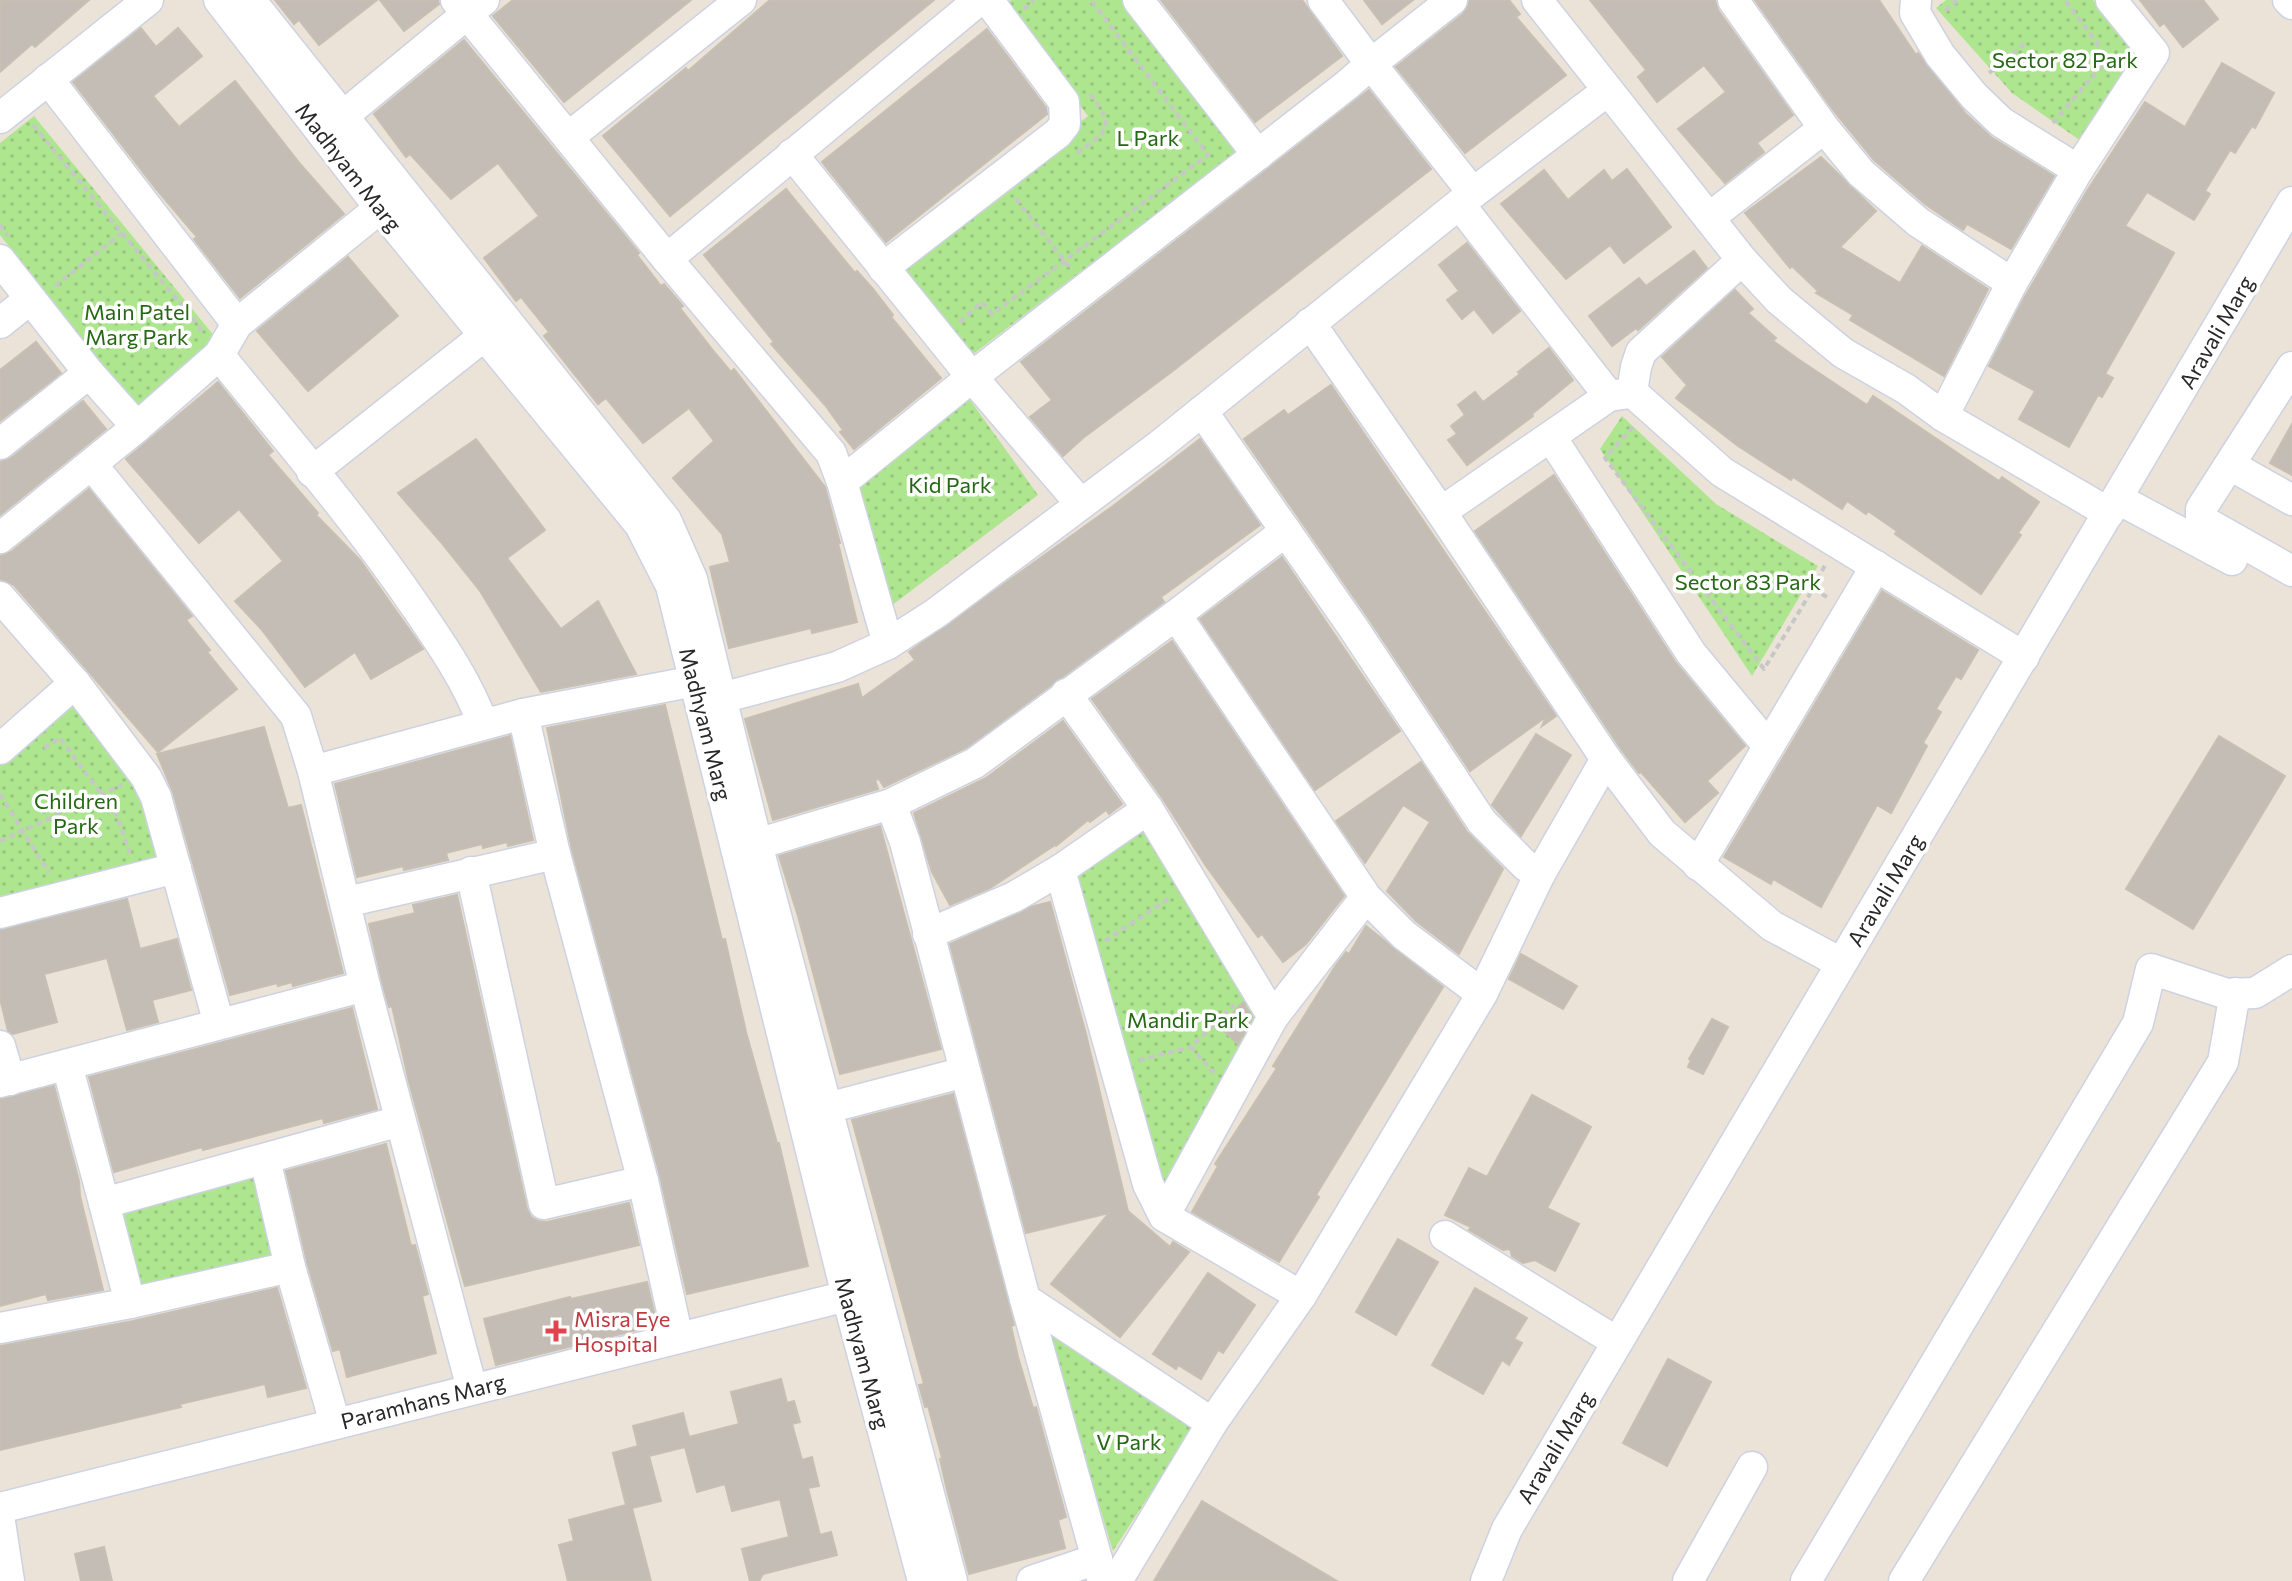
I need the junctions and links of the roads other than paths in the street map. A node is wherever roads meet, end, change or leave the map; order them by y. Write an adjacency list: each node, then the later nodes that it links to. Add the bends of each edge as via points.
1 (148, 0): 16 (street)
2 (219, 0): 27 (street, Madhyam Marg)
3 (250, 0): 18 (street, Madhyam Marg)
4 (741, 0): 21 (street)
5 (979, 0): 22 (street)
6 (988, 0): 32 (street, via 1064,102 1065,124)
7 (1138, 0): 23 (street)
8 (1323, 0): 15 (street)
9 (1452, 0): 15 (street)
10 (1537, 0): 17 (street)
11 (1733, 0): 20 (street)
12 (1916, 0): 24 (street, via 1915,13 1940,55 1974,96 2001,122)
13 (2111, 0): 24 (street, via 2154,53)
14 (469, 4): 18 (street); 21 (street)
15 (1371, 64): 23 (street); 25 (street)
16 (48, 79): 19 (street); 37 (street)
17 (1607, 91): 25 (street); 28 (street)
18 (343, 116): 67 (street, Madhyam Marg, via 666,520 692,579)
19 (12, 117)
20 (1824, 128): 28 (street); 33 (street, via 1861,173 1918,222)
21 (570, 136): 30 (street)
22 (792, 154): 30 (street); 32 (street)
23 (1258, 155): 42 (street)
24 (2078, 170): 33 (street)
25 (1467, 199): 36 (street); 43 (street)
26 (2292, 202): 55 (street, Aravali Marg)
27 (380, 208): 37 (street); 38 (street, Madhyam Marg)
28 (1709, 218): 31 (street)
29 (8, 253): 34 (street)
30 (667, 259): 52 (street, via 831,453)
31 (1742, 260): 43 (street, via 1641,352); 45 (street, via 1779,300 1843,353)
32 (883, 268): 42 (street)
33 (2012, 283): 45 (street)
34 (40, 294): 35 (street); 41 (street)
35 (0, 323)
36 (1310, 323): 44 (street); 56 (street)
37 (237, 324): 39 (street)
38 (484, 336): 51 (street); 67 (street, Madhyam Marg, via 640,525 671,586)
39 (211, 345): 46 (street); 51 (street)
40 (2292, 367): 50 (street)
41 (89, 373): 46 (street); 48 (street)
42 (972, 377): 52 (street); 54 (street)
43 (1621, 394): 47 (street); 59 (street, via 1722,472)
44 (1202, 411): 54 (street); 57 (street)
45 (1943, 416): 55 (street)
46 (137, 427): 49 (street)
47 (1551, 437): 56 (street); 71 (street, via 1691,653)
48 (0, 444)
49 (92, 465): 58 (street); 74 (street, via 296,716)
50 (2230, 465): 53 (street); 60 (street, via 2201,516)
51 (312, 472): 70 (street, via 379,554 445,649)
52 (842, 482): 64 (street)
53 (2292, 500)
54 (1080, 503): 64 (street)
55 (2114, 506): 61 (street); 65 (street, Aravali Marg)
56 (1441, 512): 73 (street)
57 (1286, 531): 63 (street); 83 (street, via 1482,822)
58 (0, 538)
59 (1876, 566): 65 (street); 71 (street)
60 (2292, 571)
61 (2292, 592)
62 (0, 597): 66 (street)
63 (1176, 615): 68 (street); 84 (street)
64 (888, 644): 67 (street, via 837,667)
65 (2024, 657): 88 (street, Aravali Marg)
66 (75, 683): 72 (street); 80 (street, via 146,777)
67 (706, 694): 69 (street); 77 (street, Madhyam Marg); 107 (street, Madhyam Marg)
68 (1066, 694): 75 (street, via 975,763); 76 (street)
69 (523, 714): 70 (street); 78 (street)
70 (483, 724): 74 (street)
71 (1768, 746): 79 (street)
72 (0, 749)
73 (1606, 759): 79 (street, via 1662,833); 83 (street)
74 (313, 771): 85 (street)
75 (891, 804): 77 (street); 87 (street)
76 (1148, 809): 81 (street); 93 (street)
77 (757, 844): 99 (street, Madhyam Marg)
78 (555, 854): 82 (street); 102 (street)
79 (1698, 865): 88 (street, via 1772,926)
80 (176, 868): 86 (street); 94 (street)
81 (1060, 870): 87 (street, via 1014,897); 104 (street, via 1148,1184)
82 (471, 872): 85 (street); 102 (street, via 544,1204)
83 (1540, 874): 92 (street)
84 (1366, 897): 92 (street, via 1404,935); 93 (street)
85 (346, 902): 90 (street)
86 (0, 913)
87 (928, 934): 97 (street)
88 (1841, 963): 113 (street, Aravali Marg)
89 (2292, 970): 91 (street, via 2255,993)
90 (365, 986): 94 (street); 100 (street)
91 (2235, 993): 127 (street, via 2151,969 2138,1023); 128 (street, via 2223,1062)
92 (1482, 994): 108 (street)
93 (1273, 1017): 104 (street)
94 (219, 1024): 96 (street)
95 (0, 1046): 98 (street)
96 (67, 1065): 98 (street); 103 (street)
97 (965, 1072): 99 (street); 109 (street)
98 (5, 1081)
99 (827, 1108): 123 (street, Madhyam Marg)
100 (400, 1121): 101 (street); 114 (street)
101 (265, 1159): 103 (street); 106 (street)
102 (643, 1181): 112 (street)
103 (104, 1203): 110 (street)
104 (1164, 1216): 108 (street)
105 (1445, 1236): 113 (street)
106 (290, 1267): 110 (street); 115 (street)
107 (847, 1296): 112 (street, Paramhans Marg); 122 (street, Madhyam Marg)
108 (1301, 1296): 116 (street)
109 (1025, 1299): 116 (street); 120 (street)
110 (130, 1303): 111 (street)
111 (0, 1328)
112 (678, 1338): 114 (street, Paramhans Marg)
113 (1617, 1342): 125 (street, Aravali Marg, via 1507,1529)
114 (472, 1389): 115 (street, Paramhans Marg)
115 (335, 1423): 118 (street, Paramhans Marg)
116 (1212, 1423): 120 (street)
117 (1752, 1467): 126 (street)
118 (0, 1508)
119 (0, 1522): 121 (street)
120 (1106, 1574): 124 (street)
121 (9, 1581)
122 (923, 1581)
123 (952, 1581)
124 (1032, 1581)
125 (1486, 1581)
126 (1688, 1581)
127 (1806, 1581)
128 (1904, 1581)

